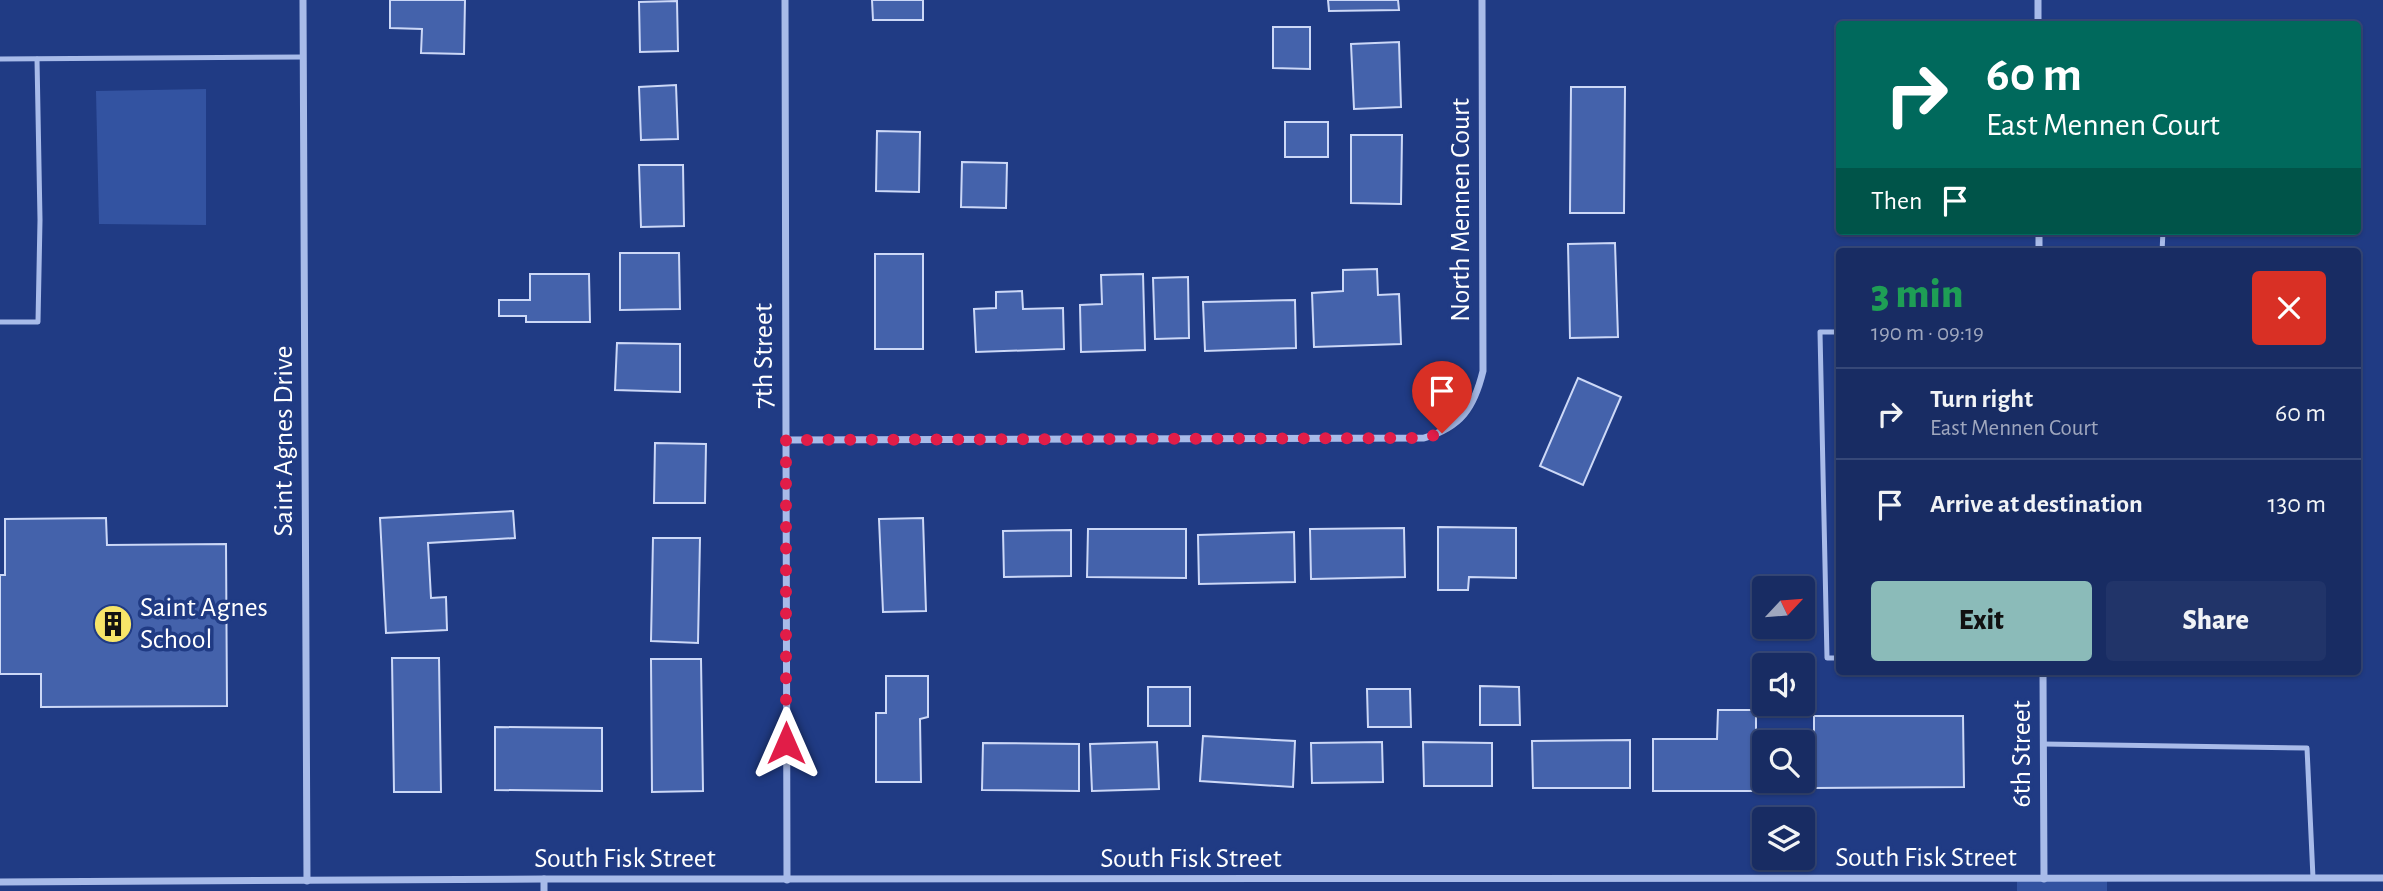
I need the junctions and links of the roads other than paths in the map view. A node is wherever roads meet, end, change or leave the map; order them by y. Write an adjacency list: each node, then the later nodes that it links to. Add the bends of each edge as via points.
1 (303, 0): 6 (street, Saint Agnes Drive)
2 (785, 0): 11 (street, 7th Street)
3 (1482, 0): 11 (street, North Mennen Court, via 1483,372 1477,396 1464,416 1442,433 1424,438)
4 (2038, 0): 5 (street)
5 (2038, 21)
6 (303, 57): 8 (lane); 20 (street, Saint Agnes Drive)
7 (0, 59): 8 (lane)
8 (37, 59): 9 (lane, via 38,322)
9 (0, 322)
10 (1836, 332): 12 (lane, via 1820,332 1827,658)
11 (786, 440): 19 (street, 7th Street)
12 (1836, 658)
13 (2043, 675): 14 (street, 6th Street)
14 (2043, 744): 15 (lane, via 2307,748); 18 (street, 6th Street)
15 (2313, 878): 16 (street, South Fisk Street); 18 (street, South Fisk Street)
16 (2383, 878)
17 (544, 879): 19 (street, South Fisk Street); 20 (street, South Fisk Street); 22 (street)
18 (2044, 879): 19 (street, South Fisk Street)
19 (786, 880)
20 (307, 881): 21 (street, South Fisk Street)
21 (0, 882)
22 (544, 891)

